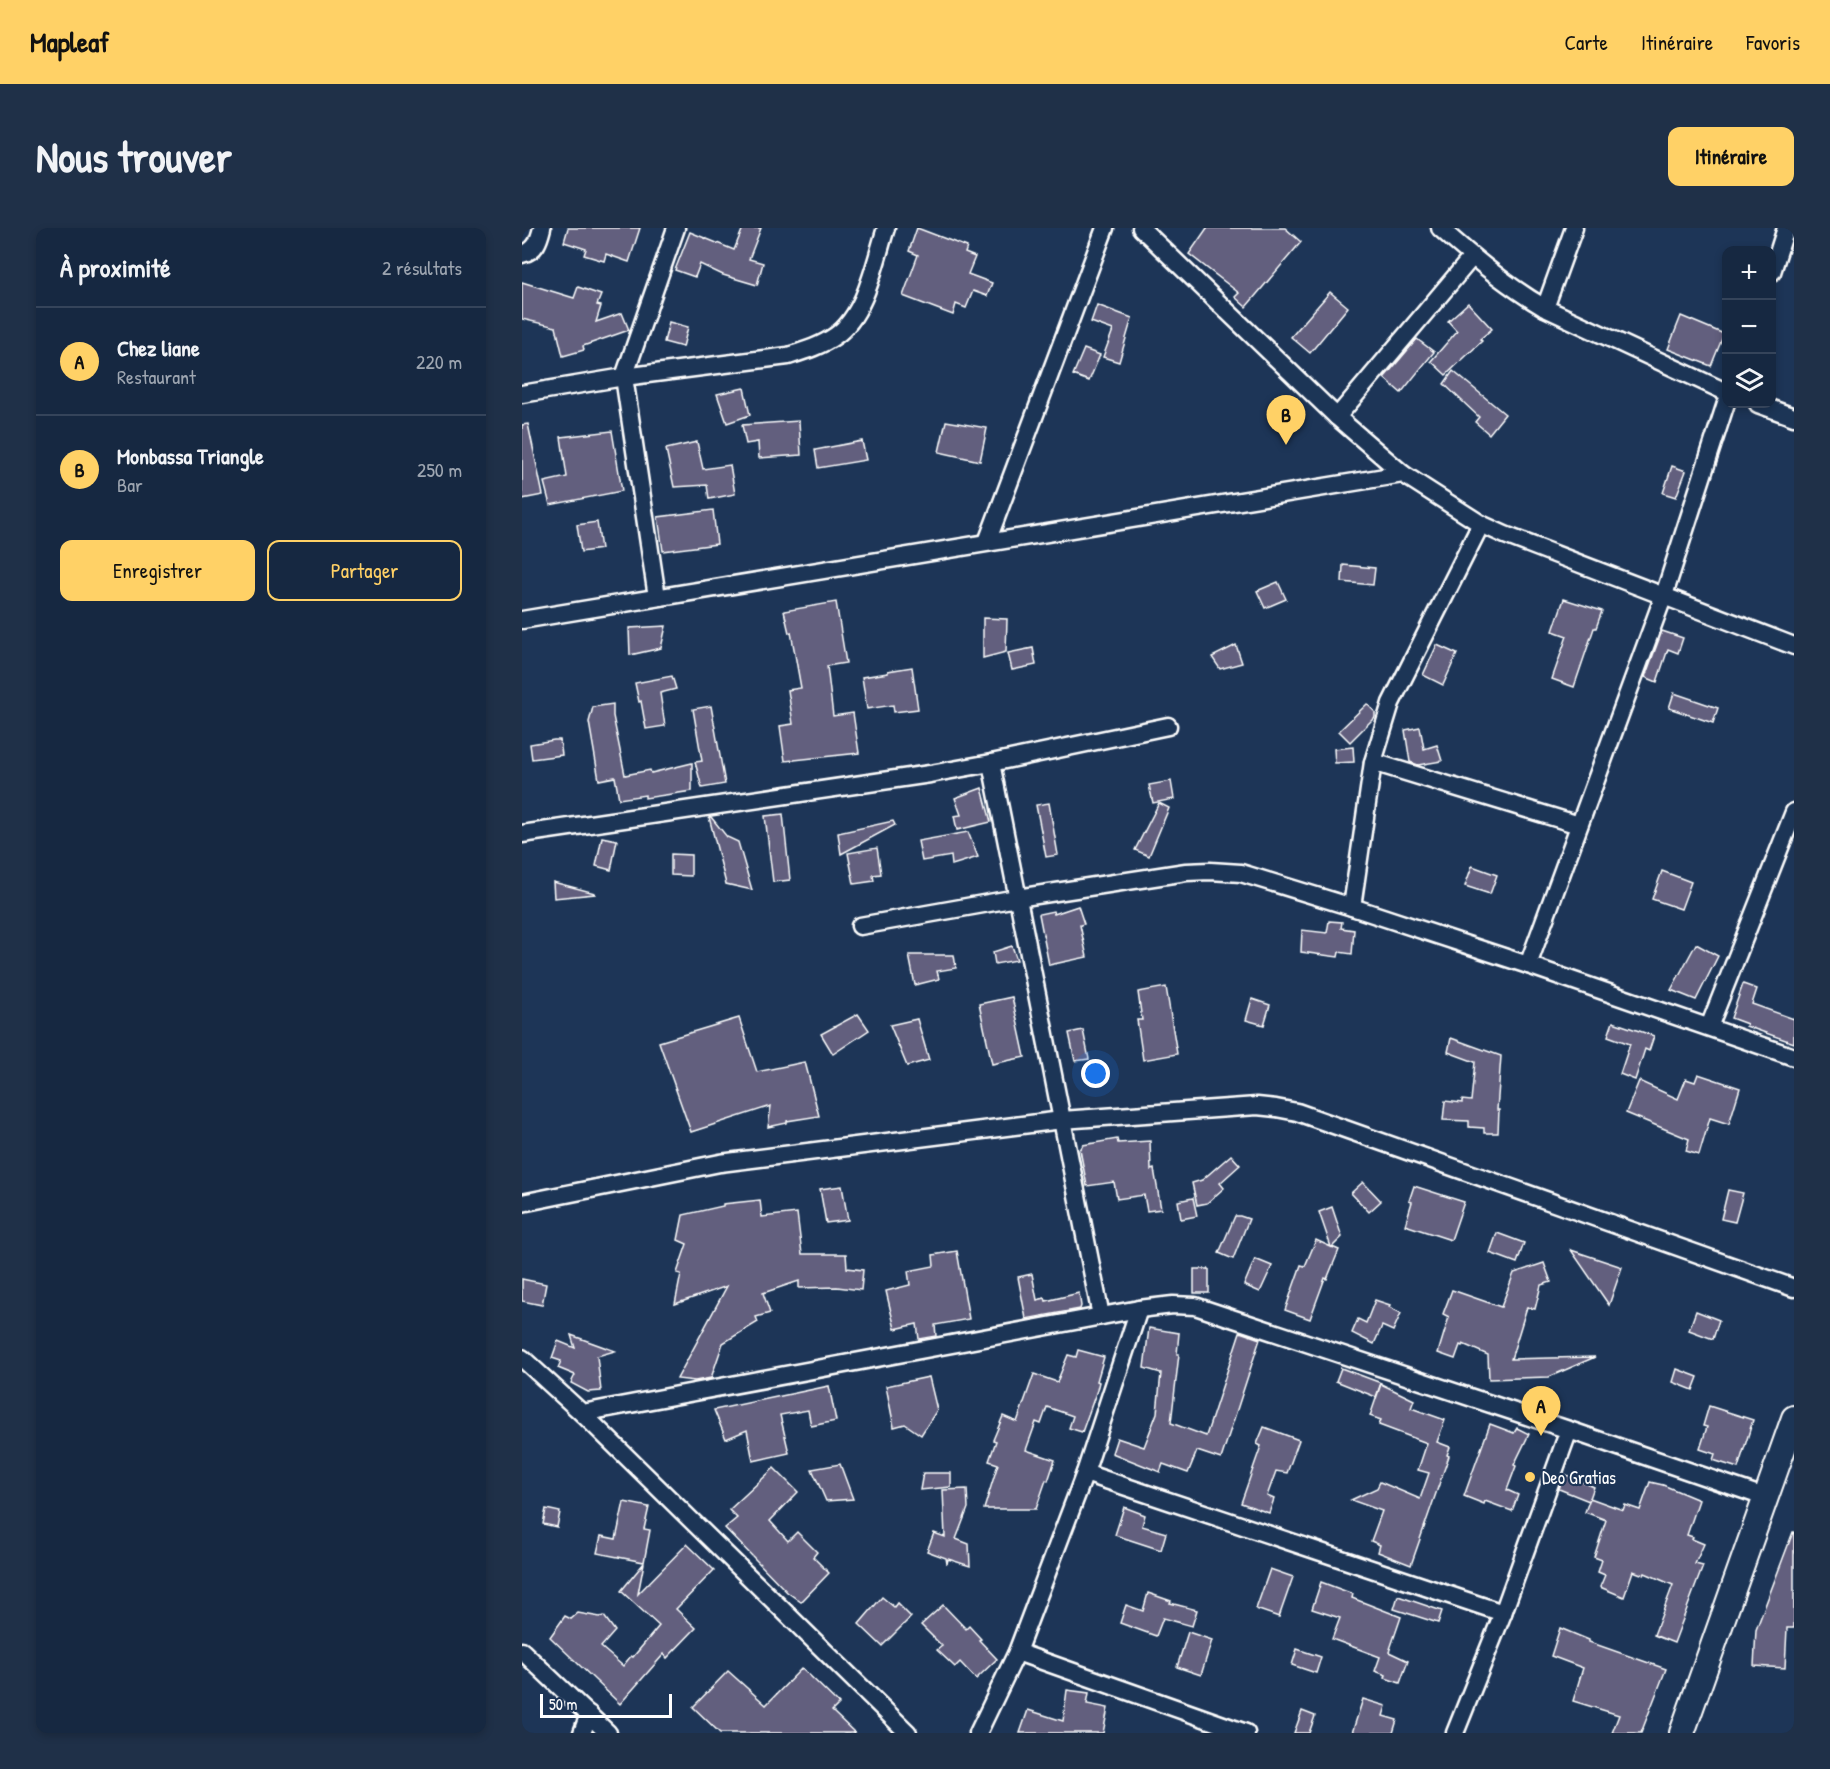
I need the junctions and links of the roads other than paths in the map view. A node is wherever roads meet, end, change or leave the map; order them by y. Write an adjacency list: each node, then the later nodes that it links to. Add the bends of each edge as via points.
1 (542, 228): 9 (street, via 536,246)
2 (676, 228): 13 (street)
3 (886, 228): 13 (street, via 864,297 852,320 836,336 788,356)
4 (1105, 228): 22 (street)
5 (1141, 228): 18 (street)
6 (1440, 228): 10 (street)
7 (1574, 228): 12 (street)
8 (1786, 228): 11 (street)
9 (522, 254)
10 (1472, 257): 12 (street); 18 (street)
11 (1776, 259)
12 (1545, 308): 14 (street)
13 (624, 377): 15 (street); 24 (street)
14 (1722, 390)
15 (522, 394)
16 (1724, 408): 23 (street)
17 (1769, 408): 19 (street)
18 (1337, 417): 20 (street)
19 (1794, 417)
20 (1403, 474): 21 (street); 22 (street)
21 (1481, 524): 23 (street); 28 (street, via 1391,703)
22 (987, 542): 24 (street)
23 (1664, 595): 26 (street); 31 (street)
24 (657, 597): 25 (street)
25 (522, 620)
26 (1794, 646)
27 (1168, 726): 29 (street)
28 (1373, 762): 31 (street); 34 (street)
29 (992, 763): 32 (street); 33 (street)
30 (1794, 812): 37 (street)
31 (1579, 825): 36 (street)
32 (522, 834)
33 (1017, 898): 34 (street, via 1210,871 1241,873); 35 (street); 39 (street)
34 (1352, 907): 36 (street)
35 (860, 926)
36 (1528, 965): 37 (street)
37 (1709, 1028): 38 (street)
38 (1794, 1057)
39 (1062, 1120): 40 (street, via 720,1163); 41 (street, via 1225,1107 1276,1108); 43 (street)
40 (522, 1203)
41 (1794, 1288)
42 (1138, 1309): 43 (street); 47 (street, via 1195,1306); 48 (street)
43 (1101, 1316): 45 (street)
44 (522, 1358): 45 (street)
45 (582, 1413): 56 (street)
46 (1794, 1418): 49 (street)
47 (1569, 1430): 49 (street); 50 (street)
48 (1085, 1473): 50 (street); 52 (street)
49 (1767, 1498): 60 (street)
50 (1503, 1613): 59 (street)
51 (522, 1651): 53 (street)
52 (1017, 1652): 57 (street); 58 (street)
53 (588, 1714): 54 (street); 55 (street)
54 (582, 1733)
55 (608, 1733)
56 (908, 1733)
57 (978, 1733)
58 (1246, 1733)
59 (1455, 1733)
60 (1682, 1733)

